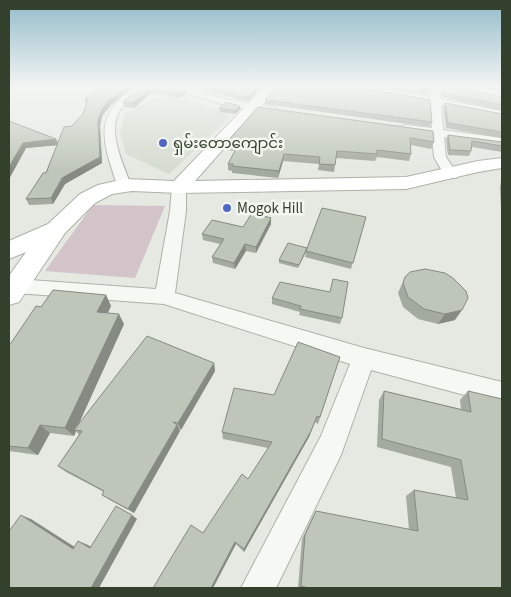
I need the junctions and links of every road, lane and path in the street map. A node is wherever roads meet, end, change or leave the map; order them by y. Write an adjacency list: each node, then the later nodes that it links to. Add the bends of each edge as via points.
1 (113, 115): 9 (street, via 108,132)
2 (243, 115): 10 (street)
3 (436, 115): 5 (street)
4 (398, 127): 5 (street)
5 (437, 132): 6 (street); 8 (street, via 440,157)
6 (502, 142)
7 (502, 163): 8 (street, via 482,165)
8 (451, 175): 10 (street, via 406,183)
9 (124, 185): 10 (street); 11 (street, via 87,200)
10 (179, 187): 14 (street)
11 (56, 228): 12 (street); 13 (street)
12 (9, 251)
13 (12, 290): 14 (street)
14 (164, 296): 15 (street)
15 (364, 358): 16 (street); 17 (street, via 331,445)
16 (502, 393)
17 (258, 588)

